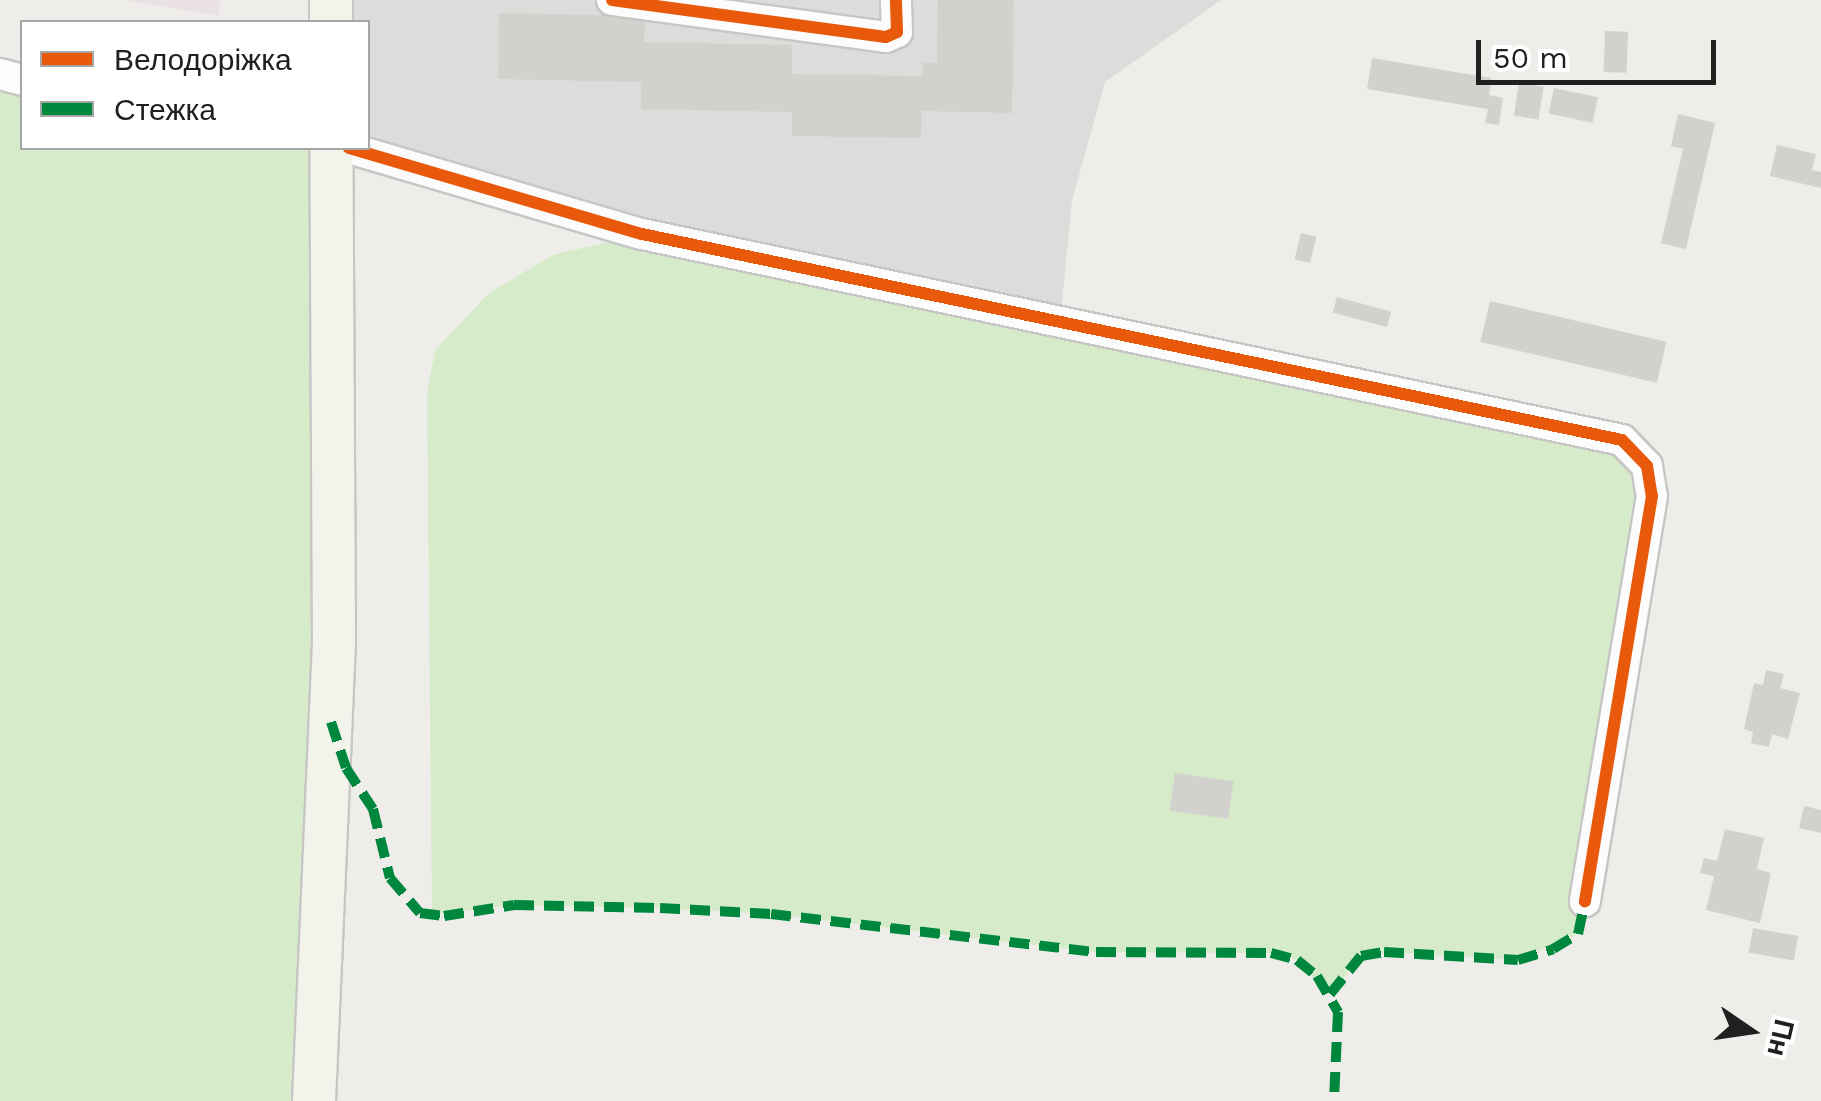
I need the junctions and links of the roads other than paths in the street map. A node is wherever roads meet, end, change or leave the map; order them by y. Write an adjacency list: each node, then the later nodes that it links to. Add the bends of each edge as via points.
1 (612, 0): 2 (street, via 886,37 897,32)
2 (896, 0)
3 (331, 150): 6 (main road, via 334,641)
4 (356, 150): 5 (street, via 642,234 1622,440 1647,466 1652,496)
5 (1586, 902)
6 (314, 1101)

